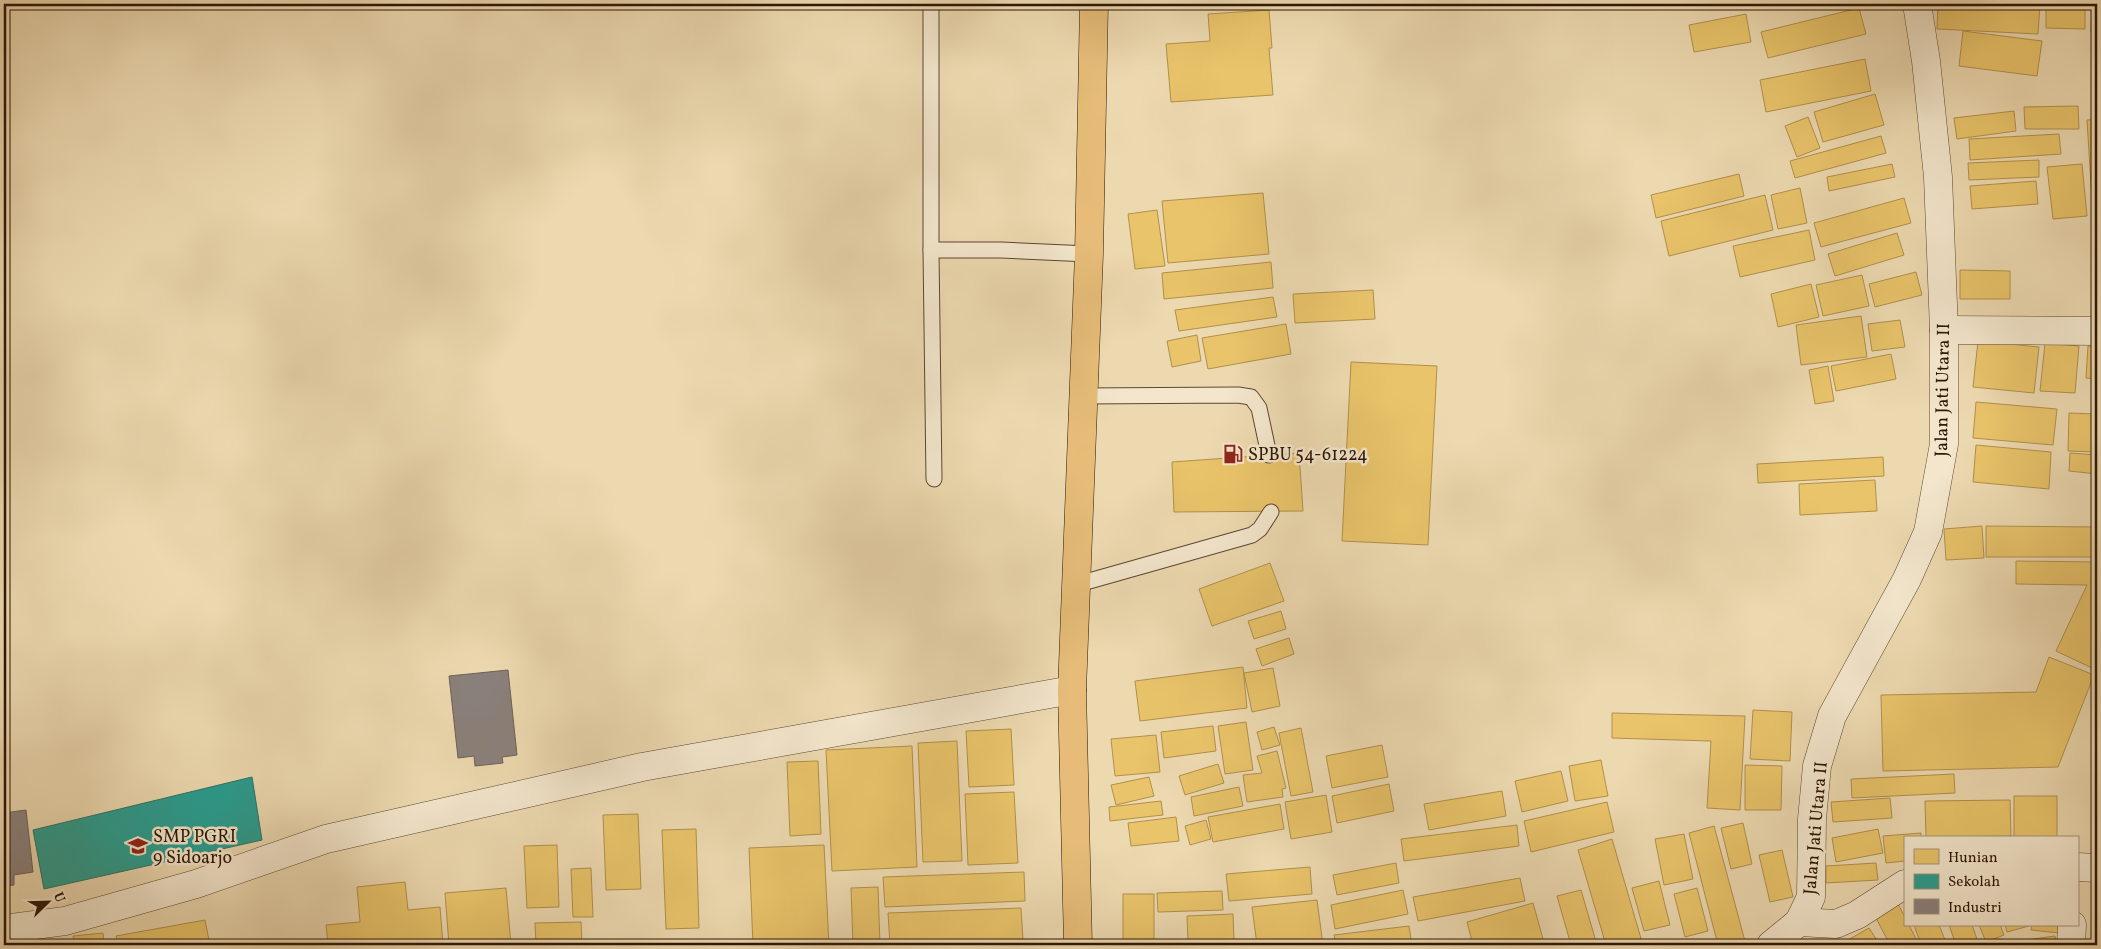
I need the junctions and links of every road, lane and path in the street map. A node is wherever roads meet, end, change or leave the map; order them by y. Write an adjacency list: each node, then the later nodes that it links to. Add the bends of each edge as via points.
1 (931, 4): 4 (lane)
2 (1094, 4): 5 (main road)
3 (1917, 4): 6 (street, Jalan Jati Utara II, via 1938,177)
4 (931, 250): 5 (lane); 10 (lane)
5 (1089, 254): 8 (main road)
6 (1944, 330): 7 (street); 17 (street, Jalan Jati Utara II, via 1944,444 1928,532 1907,579 1832,716 1818,766 1812,819 1811,897)
7 (2097, 331)
8 (1082, 396): 9 (lane, via 1251,397 1259,408); 12 (main road)
9 (1269, 454)
10 (934, 479)
11 (1271, 512): 12 (lane, via 1252,535)
12 (1075, 585): 13 (main road)
13 (1072, 690): 19 (street, via 623,772 326,839 140,900 65,920); 20 (main road)
14 (2078, 867): 15 (street)
15 (2097, 868)
16 (1904, 885): 17 (street, via 1857,916 1836,924)
17 (1799, 922): 21 (street, Jalan Jati Utara II)
18 (2072, 926): 22 (street)
19 (4, 929)
20 (1078, 945)
21 (1771, 945)
22 (2071, 945)

